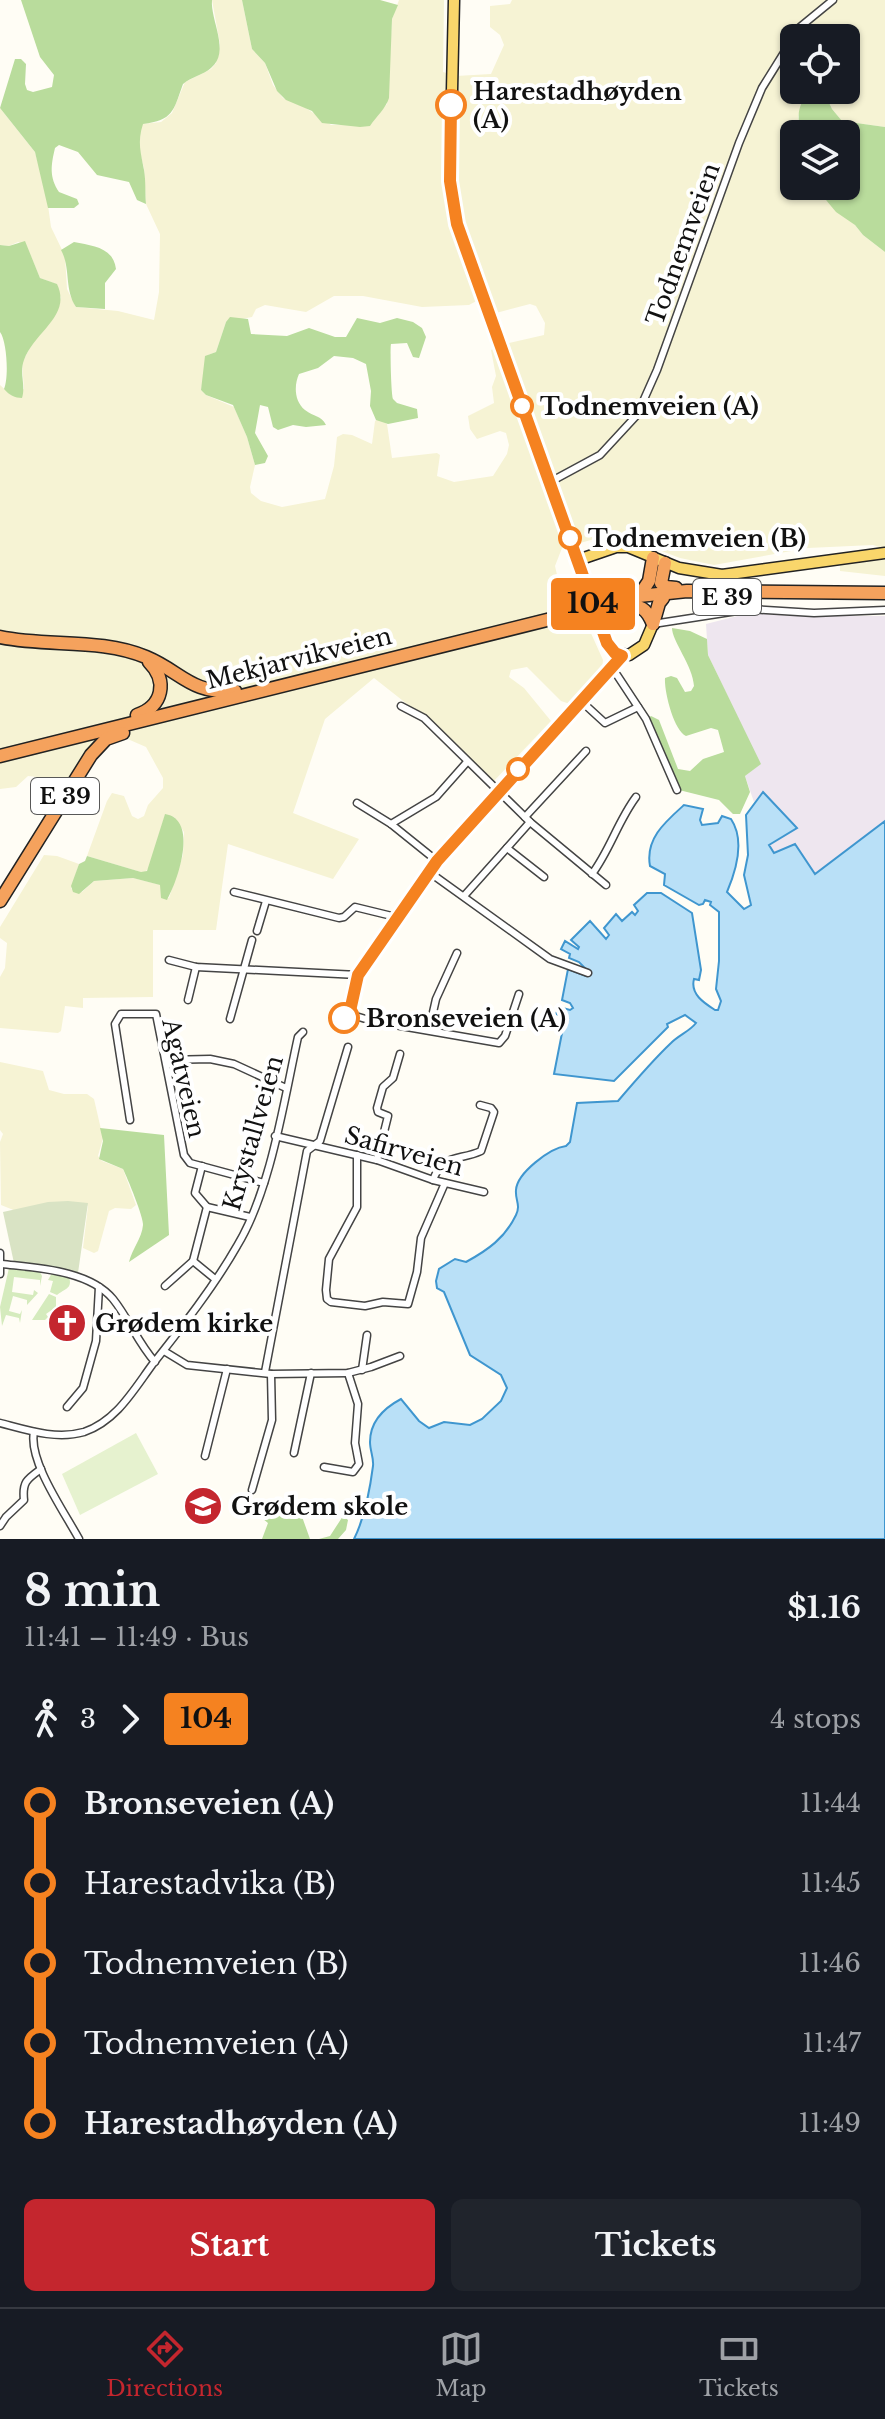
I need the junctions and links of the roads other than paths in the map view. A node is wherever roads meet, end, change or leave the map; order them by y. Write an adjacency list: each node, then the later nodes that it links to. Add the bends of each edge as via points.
1 (454, 0): 3 (main road, via 454,209)
2 (833, 0): 3 (street, Todnemveien, via 800,27 762,88 637,415 600,455)
3 (550, 482): 5 (main road)
4 (885, 553): 6 (main road, via 737,575 707,574)
5 (578, 560): 6 (main road, via 628,547); 17 (main road, via 607,643)
6 (659, 561): 7 (highway, E 39, via 663,585); 11 (highway)
7 (687, 591): 8 (highway, E 39); 10 (highway, E 39)
8 (790, 593): 9 (highway, E 39); 10 (highway, E 39)
9 (885, 593)
10 (662, 595): 11 (highway, Mekjarvikveien / E 39); 12 (highway, Mekjarvikveien / E 39); 14 (highway, E 39)
11 (639, 596): 12 (highway, Mekjarvikveien / E 39)
12 (612, 604): 14 (highway, via 640,606); 19 (highway, Mekjarvikveien / E 39, bridge)
13 (885, 610): 14 (street, via 750,609)
14 (653, 624): 17 (main road, via 640,649)
15 (0, 640): 16 (highway, E 39)
16 (136, 653): 19 (highway, E 39, via 207,690); 24 (highway, E 39, via 158,673 161,692 151,709)
17 (618, 654): 20 (street)
18 (617, 675): 22 (street)
19 (266, 689): 23 (highway, Mekjarvikveien / E 39)
20 (581, 701): 22 (street, via 605,723); 29 (street)
21 (401, 706): 27 (street, via 424,718)
22 (638, 707): 28 (street)
23 (142, 720): 24 (highway, Mekjarvikveien / E 39); 41 (highway, E 39, via 106,739 91,755)
24 (121, 725): 26 (highway, Mekjarvikveien / E 39)
25 (586, 751): 32 (street)
26 (0, 756)
27 (467, 762): 29 (street); 33 (street, via 436,797)
28 (677, 790)
29 (498, 792): 32 (street); 35 (street)
30 (636, 797): 37 (street)
31 (357, 803): 33 (street)
32 (527, 819): 34 (street); 37 (street)
33 (391, 824): 35 (street)
34 (507, 848): 38 (street); 42 (street)
35 (437, 861): 36 (street)
36 (429, 872): 42 (street); 44 (street)
37 (592, 874): 39 (street)
38 (544, 877)
39 (606, 885)
40 (234, 892): 43 (street)
41 (2, 896)
42 (464, 896): 51 (street, via 550,959)
43 (266, 901): 44 (street, via 339,918 355,907); 45 (street)
44 (396, 917): 52 (street)
45 (257, 931)
46 (252, 940): 50 (street)
47 (457, 953): 56 (street, via 436,999)
48 (169, 960): 49 (street)
49 (196, 967): 50 (street); 54 (street)
50 (244, 968): 52 (street); 55 (street)
51 (588, 973)
52 (358, 975): 56 (street, via 346,1016)
53 (519, 994): 56 (street, via 499,1043)
54 (188, 1000)
55 (230, 1019)
56 (429, 1030)
57 (303, 1032): 61 (street, Krystallveien)
58 (348, 1047): 65 (street, Safirveien)
59 (400, 1054): 67 (street, via 377,1108 388,1116)
60 (166, 1060): 61 (street, via 234,1064); 63 (street, Agatveien, via 156,1014 121,1014 115,1024); 68 (street, Agatveien, via 184,1155)
61 (286, 1088): 64 (street, Krystallveien)
62 (480, 1105): 69 (street, via 494,1112 481,1151 445,1161)
63 (130, 1120)
64 (275, 1136): 65 (street, Safirveien); 70 (street, Krystallveien)
65 (315, 1145): 66 (street, Safirveien); 88 (street, Safirveien, via 307,1151 294,1213)
66 (357, 1155): 67 (street, Safirveien); 71 (street, via 357,1207 329,1259 326,1290 331,1302 408,1304 421,1238)
67 (377, 1160): 69 (street, Safirveien)
68 (202, 1166): 70 (street, Agatveien); 73 (street, via 195,1193)
69 (433, 1180): 71 (street, Safirveien)
70 (264, 1183): 74 (street, Krystallveien)
71 (445, 1183): 72 (street, Safirveien)
72 (484, 1192)
73 (207, 1207): 74 (street); 76 (street)
74 (250, 1217): 79 (street, Krystallveien)
75 (0, 1253): 77 (street)
76 (193, 1261): 79 (street); 80 (street)
77 (2, 1264): 78 (street); 81 (street, via 75,1276)
78 (0, 1274)
79 (215, 1279): 83 (street, Krystallveien)
80 (165, 1286)
81 (99, 1287): 85 (street); 91 (street, via 96,1341 83,1388)
82 (367, 1335): 87 (street)
83 (164, 1351): 85 (street, Krystallveien); 86 (street, via 187,1365)
84 (400, 1356): 87 (street)
85 (155, 1362): 93 (street, Krystallveien, via 117,1411 92,1428 68,1434)
86 (227, 1369): 88 (street); 95 (street)
87 (362, 1370): 90 (street)
88 (268, 1373): 89 (street); 98 (street, Safirveien, via 272,1420)
89 (311, 1373): 90 (street); 94 (street)
90 (348, 1373): 96 (street, via 358,1404 359,1464 353,1472)
91 (67, 1407)
92 (0, 1423): 93 (street, Krystallveien)
93 (34, 1432): 97 (street)
94 (294, 1453)
95 (205, 1456)
96 (324, 1467)
97 (41, 1469): 99 (street, via 25,1480 24,1500); 100 (street)
98 (252, 1490)
99 (0, 1526)
100 (79, 1539)

